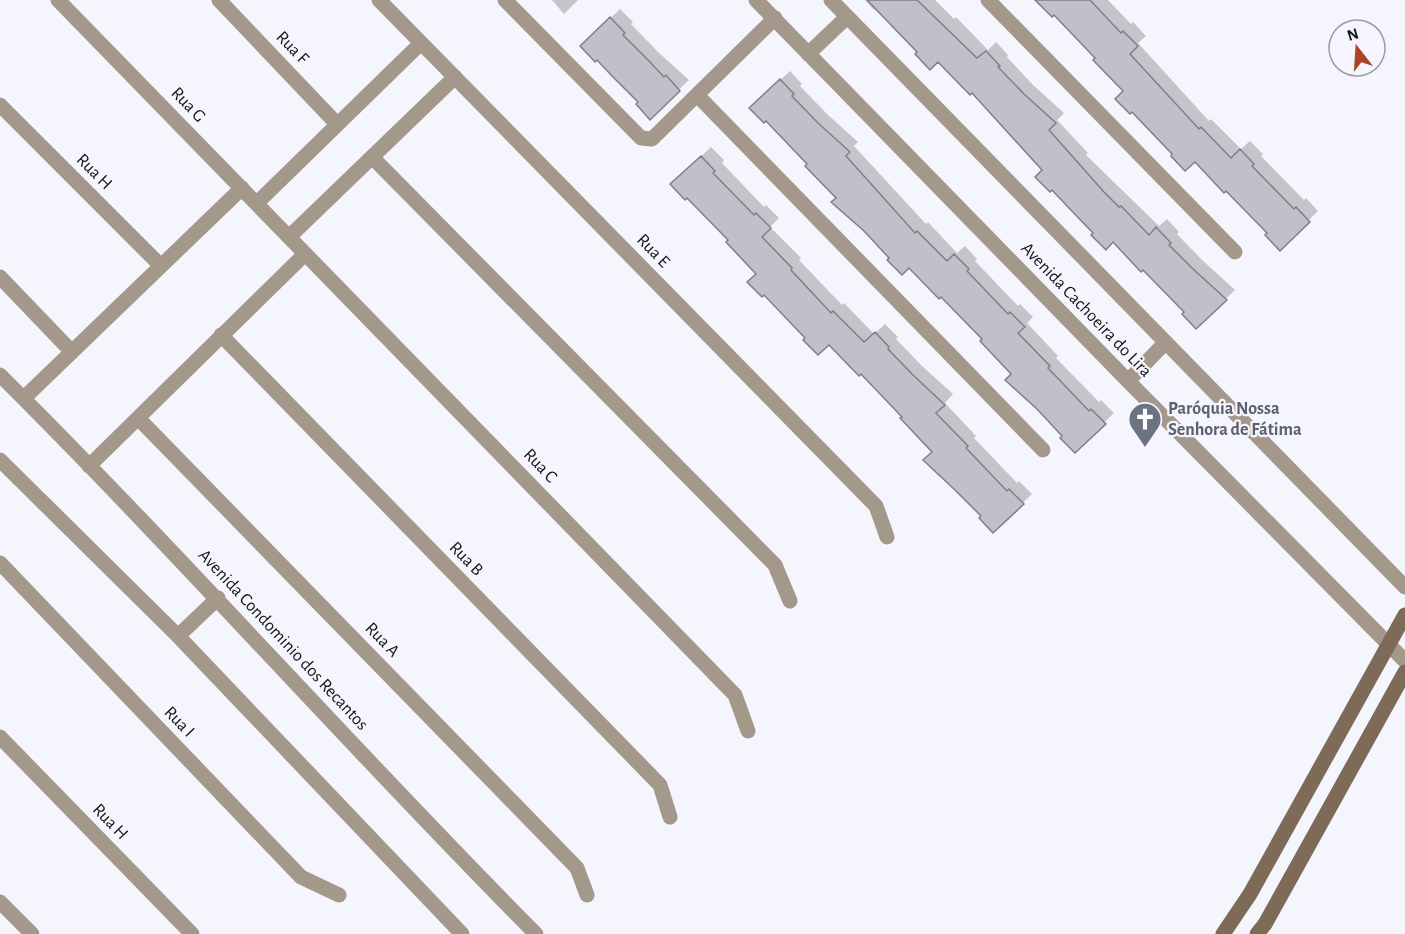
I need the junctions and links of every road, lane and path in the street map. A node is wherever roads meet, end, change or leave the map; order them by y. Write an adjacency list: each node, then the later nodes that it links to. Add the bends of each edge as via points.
1 (58, 0): 17 (street, Rua G)
2 (219, 0): 15 (street, Rua F)
3 (379, 0): 10 (street, Rua E)
4 (505, 0): 13 (street, via 641,138 652,139)
5 (756, 0): 9 (street, Avenida Cachoeira do Lira)
6 (831, 0): 8 (street, Avenida Cachoeira do Lira)
7 (988, 0): 20 (street)
8 (847, 17): 11 (street); 25 (street, Avenida Cachoeira do Lira)
9 (776, 18): 11 (street, Avenida Cachoeira do Lira); 13 (street)
10 (421, 43): 12 (street, Rua E); 15 (street)
11 (808, 54): 28 (street, Avenida Cachoeira do Lira)
12 (455, 77): 16 (street); 34 (street, Rua E, via 876,506)
13 (697, 95): 31 (street)
14 (0, 105): 22 (street, Rua H)
15 (337, 124): 18 (street)
16 (372, 157): 19 (street); 38 (street, via 775,565)
17 (242, 188): 18 (street, Rua G); 22 (street)
18 (257, 203): 19 (street, Rua G)
19 (289, 237): 21 (street, Rua C)
20 (1235, 252)
21 (305, 254): 24 (street); 44 (street, Rua C, via 735,694)
22 (161, 266): 26 (street)
23 (0, 277): 26 (street)
24 (221, 335): 30 (street); 46 (street, Rua B, via 660,785)
25 (1165, 343): 28 (street); 36 (street, Avenida Cachoeira do Lira)
26 (72, 352): 29 (street)
27 (0, 375): 29 (street, Avenida Condominio dos Recantos)
28 (1128, 381): 41 (street, Avenida Cachoeira do Lira)
29 (24, 398): 33 (street, Avenida Condominio dos Recantos)
30 (138, 418): 33 (street); 48 (street, Rua A, via 577,868)
31 (1043, 450)
32 (2, 465): 40 (street)
33 (89, 466): 37 (street, Avenida Condominio dos Recantos)
34 (887, 537)
35 (0, 563): 47 (street, Rua I, via 302,877)
36 (1405, 587)
37 (218, 598): 40 (street); 53 (street, Avenida Condominio dos Recantos)
38 (790, 601)
39 (1405, 615): 41 (street)
40 (178, 636): 52 (street)
41 (1389, 645): 42 (street, Avenida Cachoeira do Lira); 54 (street, via 1250,894)
42 (1405, 661)
43 (1405, 672): 55 (street)
44 (748, 731)
45 (0, 737): 51 (street, Rua H)
46 (670, 817)
47 (339, 895)
48 (587, 895)
49 (0, 902): 50 (street)
50 (32, 934)
51 (192, 934)
52 (462, 934)
53 (536, 934)
54 (1223, 934)
55 (1257, 934)

